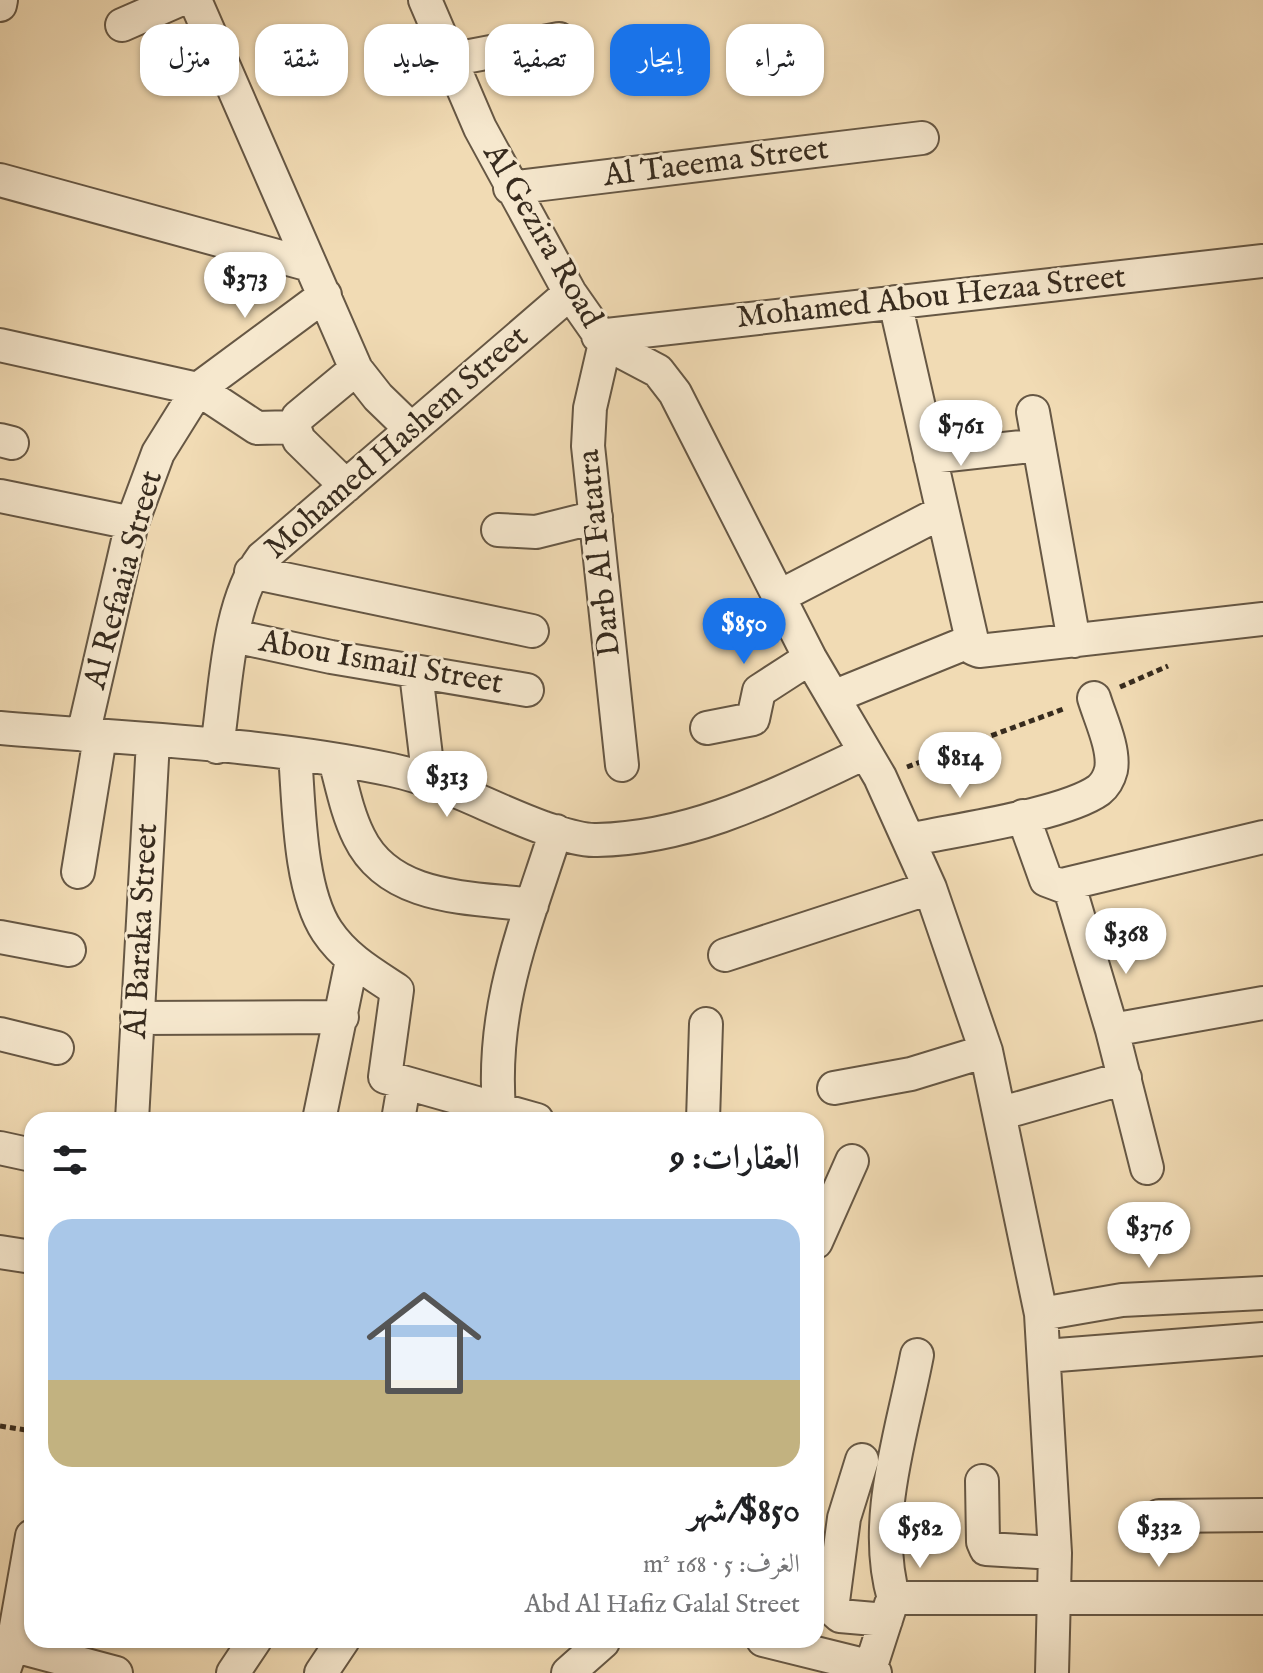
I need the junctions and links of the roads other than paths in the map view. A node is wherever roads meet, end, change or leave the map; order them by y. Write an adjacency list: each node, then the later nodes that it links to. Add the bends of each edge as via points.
1 (179, 0): 5 (street)
2 (195, 0): 11 (street)
3 (425, 0): 4 (street, Al Gezira Road)
4 (435, 24)
5 (122, 25)
6 (466, 96): 9 (street, Al Gezira Road)
7 (922, 138): 9 (street, Al Taeema Street)
8 (0, 180): 11 (street)
9 (510, 188): 12 (street, Al Gezira Road)
10 (1263, 261): 14 (street, Mohamed Abou Hezaa Street)
11 (310, 265): 13 (street)
12 (570, 293): 15 (street, Al Gezira Road); 21 (street, Mohamed Hashem Street)
13 (325, 295): 17 (street); 18 (street)
14 (895, 302): 15 (street, Mohamed Abou Hezaa Street); 23 (street)
15 (602, 340): 27 (street, Darb Al Fatatra, via 588,427); 31 (street, Al Gezira Road, via 667,381)
16 (0, 345): 18 (street)
17 (356, 369): 20 (street, via 298,417); 21 (street)
18 (198, 389): 20 (street, via 257,428); 28 (street, Al Refaaia Street, via 158,453)
19 (1033, 412): 22 (street)
20 (294, 427): 24 (street, via 299,440)
21 (411, 429): 24 (street, Mohamed Hashem Street)
22 (1039, 445): 23 (street); 35 (street)
23 (930, 457): 26 (street)
24 (346, 486): 30 (street, Mohamed Hashem Street)
25 (0, 496): 28 (street)
26 (942, 512): 31 (street); 36 (street)
27 (596, 517): 29 (street, via 536,532); 49 (street, Darb Al Fatatra)
28 (132, 523): 44 (street, Al Refaaia Street)
29 (498, 530)
30 (251, 572): 33 (street); 34 (street, Mohamed Hashem Street)
31 (780, 596): 37 (street, Al Gezira Road)
32 (1263, 619): 35 (street)
33 (532, 631)
34 (234, 636): 38 (street, Abou Ismail Street); 46 (street, Mohamed Hashem Street)
35 (1074, 641): 36 (street, via 979,651)
36 (972, 645): 40 (street)
37 (810, 658): 40 (street, Al Gezira Road); 43 (street, via 759,691 753,719)
38 (416, 673): 39 (street, Abou Ismail Street); 51 (street)
39 (527, 690)
40 (833, 697): 50 (street, Al Gezira Road)
41 (1094, 698): 52 (street, via 1110,754 1107,781 1085,797)
42 (0, 728): 44 (street)
43 (707, 728)
44 (92, 736): 45 (street); 56 (street, Al Refaaia Street)
45 (153, 741): 46 (street); 66 (street, Al Baraka Street)
46 (217, 747): 47 (street)
47 (295, 754): 48 (street); 63 (street, via 312,894 326,930)
48 (335, 760): 51 (street); 59 (street, via 360,840 388,872 433,892)
49 (622, 765)
50 (872, 765): 53 (street, via 695,827 630,839 592,840); 55 (street, Al Gezira Road)
51 (429, 781): 53 (street)
52 (1023, 816): 55 (street); 57 (street, via 1046,880)
53 (556, 831): 59 (street)
54 (1263, 837): 57 (street)
55 (909, 840): 58 (street, Al Gezira Road)
56 (78, 872)
57 (1062, 885): 68 (street, via 1070,889)
58 (930, 888): 62 (street); 71 (street, Al Gezira Road)
59 (532, 905): 75 (street, via 502,1006 496,1073)
60 (0, 937): 61 (street)
61 (69, 950)
62 (725, 955)
63 (352, 960): 65 (street); 73 (street, via 397,990 384,1075)
64 (1263, 1003): 68 (street)
65 (342, 1017): 66 (street); 77 (street)
66 (137, 1018): 76 (street, Al Baraka Street)
67 (706, 1024): 79 (street)
68 (1112, 1030): 72 (street)
69 (0, 1034): 70 (street)
70 (57, 1048)
71 (986, 1051): 74 (street, via 911,1074); 80 (street, Al Gezira Road)
72 (1125, 1078): 80 (street); 84 (street)
73 (404, 1085): 75 (street); 78 (street)
74 (834, 1088)
75 (481, 1111)
76 (132, 1112)
77 (321, 1112)
78 (399, 1112)
79 (703, 1112)
80 (1002, 1113): 89 (street, Al Gezira Road)
81 (0, 1148): 82 (street)
82 (24, 1153)
83 (852, 1161): 85 (street)
84 (1147, 1168)
85 (824, 1224)
86 (0, 1252): 87 (street)
87 (24, 1256)
88 (1263, 1293): 89 (street, via 1122,1300)
89 (1041, 1314): 92 (street, Al Gezira Road)
90 (1263, 1339): 92 (street)
91 (917, 1355): 101 (street, via 884,1529)
92 (1045, 1356): 97 (street, Al Gezira Road)
93 (862, 1460): 101 (street, via 844,1518 831,1605 840,1616)
94 (982, 1481): 97 (street, via 986,1549)
95 (1263, 1515): 96 (street)
96 (1159, 1516)
97 (1055, 1553): 99 (street, Al Gezira Road)
98 (24, 1571): 106 (street)
99 (1054, 1597): 100 (street); 101 (street); 112 (street, Al Gezira Road)
100 (1263, 1598)
101 (890, 1610): 107 (street)
102 (250, 1648): 109 (street)
103 (338, 1648): 110 (street)
104 (593, 1648): 111 (street)
105 (791, 1648): 107 (street)
106 (5, 1653): 108 (street)
107 (872, 1671)
108 (116, 1673)
109 (233, 1673)
110 (321, 1673)
111 (568, 1673)
112 (1052, 1673)

